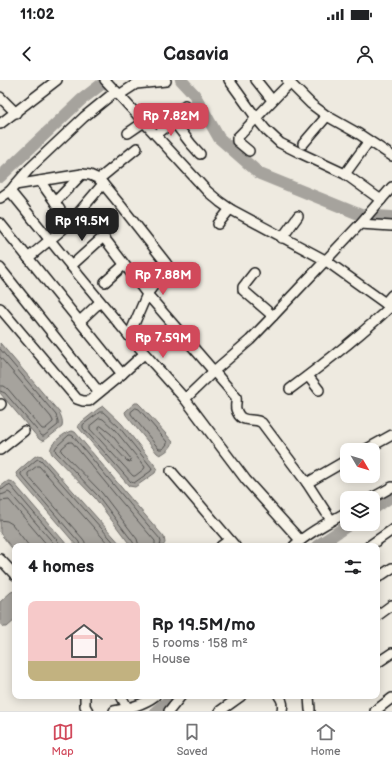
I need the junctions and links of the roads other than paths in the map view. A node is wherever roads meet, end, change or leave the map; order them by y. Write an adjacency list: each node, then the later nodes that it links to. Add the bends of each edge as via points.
1 (57, 80): 11 (street)
2 (105, 80): 7 (street)
3 (229, 80): 13 (street)
4 (256, 80): 9 (street)
5 (166, 81): 7 (street, via 136,84)
6 (288, 81): 9 (street); 12 (street, via 307,101)
7 (116, 91): 14 (street); 30 (street, via 84,117)
8 (0, 97): 11 (street)
9 (272, 100): 13 (street)
10 (185, 105): 15 (street, via 187,111)
11 (16, 112): 16 (street)
12 (327, 116): 19 (street); 20 (street)
13 (257, 118): 22 (street, via 237,140); 26 (street, via 280,143)
14 (144, 122): 17 (street); 18 (street)
15 (174, 122): 18 (street); 23 (street)
16 (0, 124)
17 (128, 133)
18 (156, 136): 34 (street, via 207,191)
19 (369, 141): 24 (street); 26 (street)
20 (303, 144)
21 (137, 148): 28 (street)
22 (249, 151)
23 (200, 154)
24 (392, 156)
25 (82, 174): 27 (street); 28 (street); 33 (street)
26 (345, 174): 32 (street)
27 (40, 181): 30 (street); 33 (street)
28 (101, 181): 38 (street); 50 (street, via 168,266)
29 (392, 187): 32 (street)
30 (12, 188): 31 (street); 42 (street)
31 (0, 198)
32 (380, 201): 36 (street)
33 (55, 202): 38 (street)
34 (230, 209): 39 (street); 41 (street)
35 (298, 216): 41 (street)
36 (362, 222): 40 (street); 44 (street)
37 (0, 223): 43 (street)
38 (69, 224): 42 (street)
39 (218, 224)
40 (392, 226)
41 (282, 238): 44 (street)
42 (50, 240): 43 (street); 46 (street)
43 (28, 258): 56 (street)
44 (325, 260): 53 (street); 55 (street)
45 (124, 265): 46 (street, via 105,240 101,239); 49 (street); 50 (street)
46 (71, 266): 52 (street)
47 (254, 272): 55 (street, via 243,290)
48 (2, 274): 64 (street)
49 (105, 282)
50 (147, 294): 57 (street); 59 (street)
51 (392, 295): 53 (street)
52 (100, 302): 56 (street); 57 (street)
53 (389, 306): 61 (street, via 374,322)
54 (0, 308): 64 (street, via 77,400 89,401)
55 (273, 316): 59 (street)
56 (80, 321): 60 (street)
57 (129, 336): 58 (street)
58 (144, 354): 60 (street); 65 (street)
59 (214, 371): 65 (street); 72 (street, via 237,398 236,410 240,416 249,421 257,420 262,424)
60 (122, 374): 64 (street)
61 (308, 376): 62 (street); 63 (street)
62 (290, 389)
63 (319, 390)
64 (99, 392)
65 (185, 399): 79 (street)
66 (24, 431): 69 (street)
67 (392, 435): 68 (street)
68 (378, 443)
69 (0, 450)
70 (340, 464): 72 (street)
71 (171, 471): 78 (street)
72 (307, 483): 76 (street)
73 (392, 487): 74 (street)
74 (380, 494)
75 (340, 516): 76 (street)
76 (331, 520): 79 (street)
77 (392, 530): 80 (street)
78 (232, 543)
79 (297, 543)
80 (373, 543)
81 (0, 559): 83 (street)
82 (392, 568): 84 (street)
83 (12, 572)
84 (380, 576)
85 (392, 605): 86 (street)
86 (380, 614)
87 (392, 653): 88 (street)
88 (380, 661)
89 (392, 698): 104 (street)
90 (85, 699): 98 (street)
91 (123, 699): 97 (street)
92 (151, 699): 97 (street)
93 (179, 699): 100 (street)
94 (237, 699): 101 (street)
95 (281, 699): 102 (street)
96 (309, 699): 103 (street)
97 (128, 708): 99 (street)
98 (88, 711)
99 (114, 711)
100 (169, 711)
101 (220, 711)
102 (282, 711)
103 (311, 711)
104 (375, 711)

